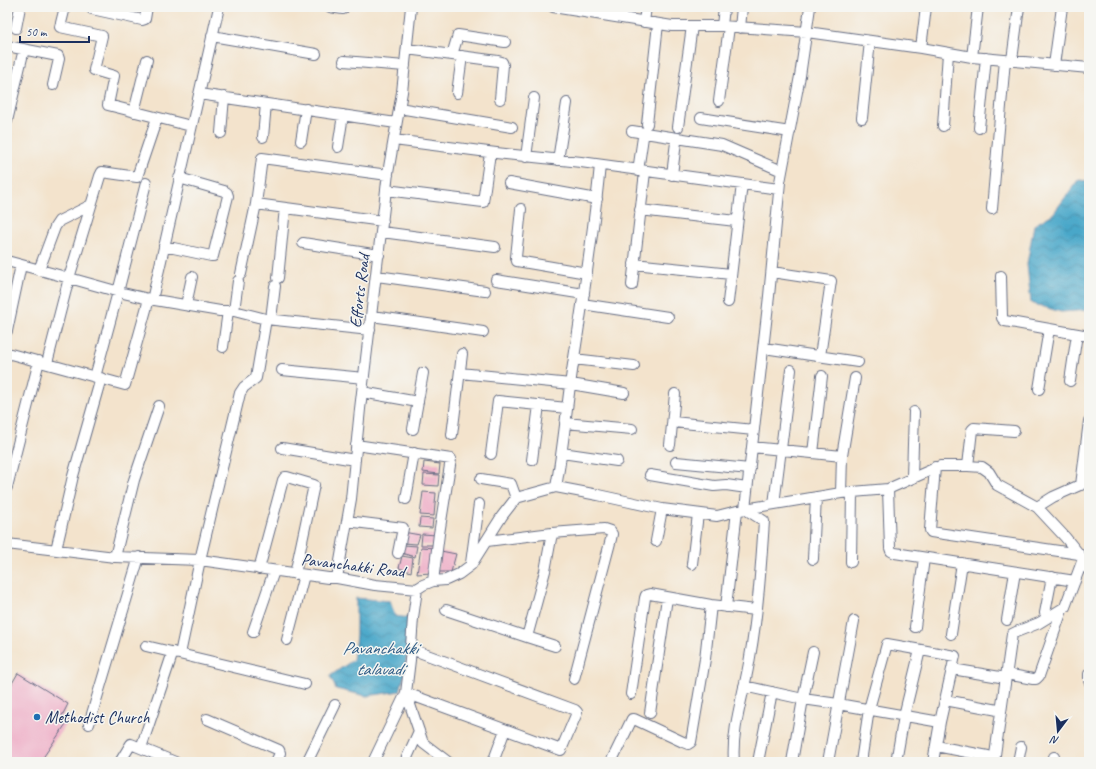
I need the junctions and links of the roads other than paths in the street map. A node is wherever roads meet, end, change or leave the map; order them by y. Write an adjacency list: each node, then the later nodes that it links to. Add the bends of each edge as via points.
1 (20, 7): 24 (street)
2 (65, 7): 56 (street, via 60,27 102,36 94,70 114,76 108,105)
3 (148, 7): 16 (street, via 145,19 142,20)
4 (218, 7): 27 (street)
5 (330, 7): 17 (street)
6 (411, 7): 33 (street, Efforts Road)
7 (553, 7): 18 (street)
8 (646, 7): 20 (street)
9 (724, 7): 23 (street)
10 (742, 7): 25 (street)
11 (810, 7): 26 (street)
12 (926, 7): 31 (street)
13 (978, 7): 37 (street)
14 (1019, 7): 40 (street)
15 (1062, 7): 42 (street)
16 (92, 9)
17 (343, 9)
18 (576, 9): 19 (street)
19 (611, 12): 20 (street)
20 (644, 22): 21 (street)
21 (658, 24): 22 (street); 63 (street)
22 (692, 26): 23 (street); 67 (street)
23 (725, 27): 25 (street); 51 (street)
24 (16, 28)
25 (740, 28): 26 (street)
26 (807, 32): 28 (street); 70 (street)
27 (212, 36): 35 (street); 47 (street)
28 (870, 41): 31 (street); 60 (street)
29 (505, 42): 36 (street, via 458,35)
30 (7, 46): 32 (street)
31 (921, 48): 34 (street)
32 (24, 49): 45 (street, via 58,56); 61 (street)
33 (406, 49): 36 (street); 43 (street, Efforts Road)
34 (948, 52): 37 (street); 65 (street)
35 (316, 54)
36 (457, 56): 46 (street); 50 (street, via 502,62)
37 (972, 57): 38 (street)
38 (986, 58): 40 (street); 68 (street)
39 (147, 60): 56 (street)
40 (1008, 60): 42 (street); 97 (street)
41 (344, 61): 43 (street)
42 (1054, 65): 44 (street)
43 (405, 66): 54 (street, Efforts Road)
44 (1089, 68)
45 (53, 85)
46 (457, 93)
47 (199, 94): 48 (street); 64 (street)
48 (224, 97): 53 (street); 71 (street)
49 (534, 98): 79 (street)
50 (500, 99)
51 (719, 101)
52 (567, 103): 80 (street)
53 (266, 104): 55 (street); 72 (street)
54 (399, 108): 62 (street, Efforts Road); 66 (street)
55 (306, 109): 57 (street); 75 (street)
56 (134, 112): 58 (street)
57 (343, 115): 62 (street); 77 (street)
58 (157, 118): 64 (street); 94 (street, via 137,177 102,172)
59 (701, 118): 70 (street)
60 (862, 118)
61 (7, 121)
62 (396, 123): 74 (street, Efforts Road)
63 (647, 124)
64 (191, 126): 86 (street)
65 (943, 126)
66 (512, 127)
67 (678, 127)
68 (979, 128)
69 (632, 132): 83 (street, via 722,145)
70 (790, 132): 83 (street)
71 (221, 133)
72 (263, 137)
73 (643, 138): 82 (street)
74 (394, 140): 78 (street); 84 (street, Efforts Road)
75 (301, 141)
76 (676, 142): 85 (street)
77 (338, 147)
78 (490, 153): 79 (street); 91 (street, via 483,202)
79 (526, 157): 80 (street)
80 (558, 160): 81 (street)
81 (600, 165): 82 (street); 92 (street)
82 (642, 171): 85 (street); 98 (street)
83 (782, 171): 90 (street)
84 (388, 175): 91 (street, Efforts Road); 93 (street, via 262,158)
85 (672, 175): 89 (street)
86 (179, 178): 103 (street); 103 (street, via 224,191 228,196 213,256)
87 (146, 183): 120 (street)
88 (509, 184): 92 (street)
89 (742, 184): 90 (street); 99 (street)
90 (779, 189): 110 (street)
91 (386, 190): 100 (street, Efforts Road)
92 (597, 199): 111 (street)
93 (256, 204): 95 (street); 125 (street)
94 (91, 205): 109 (street, via 59,221); 116 (street)
95 (286, 208): 100 (street); 128 (street, via 277,282)
96 (521, 209): 111 (street, via 517,261)
97 (992, 209)
98 (640, 210): 99 (street); 107 (street)
99 (736, 221): 112 (street)
100 (383, 222): 101 (street, Efforts Road)
101 (382, 232): 104 (street); 105 (street, Efforts Road)
102 (303, 243): 105 (street)
103 (164, 246): 121 (street)
104 (496, 247)
105 (379, 255): 113 (street, Efforts Road)
106 (7, 261): 108 (street)
107 (634, 264): 112 (street); 118 (street)
108 (21, 265): 109 (street); 131 (street)
109 (39, 270): 116 (street)
110 (772, 272): 136 (street); 139 (street, via 831,281)
111 (587, 273): 122 (street)
112 (731, 274): 123 (street)
113 (377, 276): 119 (street); 126 (street, Efforts Road)
114 (1000, 276): 129 (street, via 1002,318 1005,321)
115 (192, 277): 124 (street)
116 (69, 278): 120 (street); 141 (street)
117 (496, 280): 122 (street)
118 (632, 285)
119 (485, 291)
120 (118, 292): 121 (street); 149 (street)
121 (151, 299): 124 (street); 149 (street, via 125,385)
122 (583, 299): 127 (street); 140 (street)
123 (728, 302)
124 (186, 305): 125 (street)
125 (231, 311): 128 (street); 135 (street)
126 (372, 316): 130 (street, Efforts Road); 132 (street)
127 (668, 318)
128 (268, 319): 130 (street); 219 (street, via 257,375 255,380 241,389)
129 (1049, 329): 133 (street); 154 (street)
130 (370, 330): 150 (street, Efforts Road)
131 (7, 331)
132 (483, 332)
133 (1077, 334): 134 (street); 152 (street)
134 (1089, 336)
135 (223, 347)
136 (764, 348): 139 (street); 168 (street)
137 (7, 353): 141 (street)
138 (462, 354): 146 (street)
139 (820, 356): 142 (street)
140 (574, 359): 143 (street); 153 (street)
141 (43, 362): 149 (street); 192 (street)
142 (858, 362)
143 (634, 366)
144 (282, 370): 150 (street)
145 (792, 370): 175 (street)
146 (460, 373): 153 (street); 170 (street)
147 (423, 374): 158 (street)
148 (822, 376): 178 (street)
149 (98, 378): 212 (street)
150 (364, 378): 155 (street, Efforts Road)
151 (855, 378): 180 (street)
152 (1070, 381)
153 (571, 384): 156 (street); 161 (street)
154 (1039, 389)
155 (362, 392): 158 (street); 171 (street, Efforts Road)
156 (624, 393)
157 (674, 394): 164 (street)
158 (418, 402): 166 (street)
159 (539, 405): 161 (street); 179 (street, via 498,401); 182 (street)
160 (159, 406): 214 (street, via 134,480)
161 (567, 408): 165 (street)
162 (914, 412): 189 (street)
163 (1089, 421): 191 (street)
164 (673, 422): 168 (street); 172 (street)
165 (565, 423): 167 (street); 177 (street)
166 (413, 429)
167 (632, 429)
168 (754, 430): 173 (street)
169 (1014, 431): 185 (street, via 974,428)
170 (452, 435)
171 (356, 445): 176 (street); 181 (street, Efforts Road)
172 (670, 446)
173 (752, 447): 175 (street); 187 (street)
174 (282, 448): 181 (street)
175 (781, 450): 178 (street); 202 (street)
176 (414, 453): 200 (street); 231 (street, via 451,459)
177 (562, 453): 183 (street); 193 (street)
178 (813, 453): 180 (street)
179 (491, 454)
180 (842, 456): 197 (street)
181 (355, 460): 207 (street, Efforts Road)
182 (532, 460)
183 (617, 461)
184 (676, 462): 187 (street)
185 (968, 466): 186 (street); 203 (street, via 982,467 1000,487)
186 (935, 467): 189 (street); 216 (street, via 931,532)
187 (750, 469): 194 (street)
188 (650, 475): 194 (street, via 714,486)
189 (912, 478): 195 (street)
190 (482, 479): 199 (street, via 511,484)
191 (1085, 483): 203 (street)
192 (7, 486)
193 (556, 487): 199 (street); 204 (street)
194 (748, 488): 205 (street)
195 (888, 489): 196 (street); 217 (street, via 891,551)
196 (852, 492): 197 (street); 220 (street)
197 (841, 493): 198 (street)
198 (816, 497): 202 (street); 218 (street)
199 (516, 498): 209 (street, Pavanchakki Road)
200 (406, 499)
201 (479, 504): 223 (street)
202 (774, 504): 205 (street)
203 (1039, 506): 216 (street)
204 (662, 509): 206 (street); 210 (street)
205 (741, 510): 206 (street, via 717,516); 236 (street); 238 (street, via 764,521)
206 (698, 514): 222 (street)
207 (347, 521): 213 (street, via 403,528); 230 (street, Efforts Road)
208 (552, 533): 209 (street); 246 (street, via 545,571); 257 (street, via 604,529 612,534)
209 (487, 541): 223 (street, Pavanchakki Road)
210 (656, 541)
211 (7, 544): 212 (street, Pavanchakki Road)
212 (56, 550): 214 (street, Pavanchakki Road)
213 (398, 553)
214 (115, 557): 215 (street, Pavanchakki Road)
215 (139, 557): 219 (street, Pavanchakki Road); 274 (street)
216 (1081, 557): 225 (street); 232 (street)
217 (924, 558): 221 (street); 243 (street)
218 (813, 559)
219 (200, 560): 224 (street, Pavanchakki Road); 253 (street)
220 (851, 562)
221 (962, 563): 227 (street); 245 (street)
222 (692, 564)
223 (471, 565): 231 (street, Pavanchakki Road, via 446,580)
224 (259, 569): 226 (street, Pavanchakki Road); 228 (street, via 283,480 287,477 312,484 315,489)
225 (1089, 570)
226 (274, 571): 228 (street, Pavanchakki Road); 244 (street)
227 (1014, 572): 229 (street); 241 (street)
228 (299, 574): 230 (street, Pavanchakki Road); 247 (street)
229 (1052, 577): 232 (street); 240 (street)
230 (337, 578): 233 (street, Pavanchakki Road)
231 (433, 581): 233 (street, Pavanchakki Road)
232 (1075, 581): 239 (street)
233 (417, 589): 250 (street)
234 (667, 598): 235 (street); 263 (street, via 646,595); 270 (street)
235 (711, 605): 236 (street); 281 (street, via 691,742 688,744 632,719)
236 (726, 607): 238 (street)
237 (446, 610): 246 (street)
238 (756, 610): 260 (street)
239 (1062, 610): 256 (street, via 1039,624 1012,634); 256 (street, via 1036,679)
240 (1045, 613)
241 (1007, 620)
242 (854, 621): 266 (street)
243 (915, 627)
244 (253, 632)
245 (951, 634)
246 (527, 637): 249 (street)
247 (287, 640)
248 (146, 646): 253 (street)
249 (555, 646)
250 (411, 649): 261 (street); 275 (street, via 577,712 561,750)
251 (920, 650): 254 (street, via 955,656); 268 (street, via 887,644); 271 (street)
252 (813, 652): 264 (street)
253 (176, 653): 259 (street); 279 (street)
254 (952, 669): 256 (street); 265 (street)
255 (1089, 674): 258 (street)
256 (1003, 675): 280 (street)
257 (574, 679)
258 (1089, 681)
259 (305, 684)
260 (744, 686): 262 (street); 290 (street, via 733,751)
261 (406, 692): 275 (street); 276 (street); 286 (street)
262 (772, 692): 264 (street); 291 (street)
263 (631, 694)
264 (803, 699): 266 (street); 292 (street)
265 (945, 700): 269 (street); 273 (street)
266 (838, 704): 268 (street); 293 (street)
267 (334, 705): 285 (street)
268 (869, 709): 271 (street); 294 (street)
269 (998, 710)
270 (650, 713)
271 (904, 716): 273 (street); 295 (street)
272 (206, 719): 284 (street, via 279,750)
273 (940, 722): 277 (street)
274 (89, 724)
275 (505, 730): 289 (street)
276 (419, 731): 287 (street); 288 (street, via 423,743)
277 (936, 746): 280 (street); 296 (street)
278 (1021, 747): 297 (street)
279 (141, 748): 282 (street, via 131,744); 283 (street)
280 (991, 759)
281 (613, 761)
282 (120, 762)
283 (174, 762)
284 (276, 762)
285 (307, 762)
286 (373, 762)
287 (406, 762)
288 (448, 762)
289 (493, 762)
290 (734, 762)
291 (758, 762)
292 (792, 762)
293 (828, 762)
294 (861, 762)
295 (896, 762)
296 (933, 762)
297 (1018, 762)

